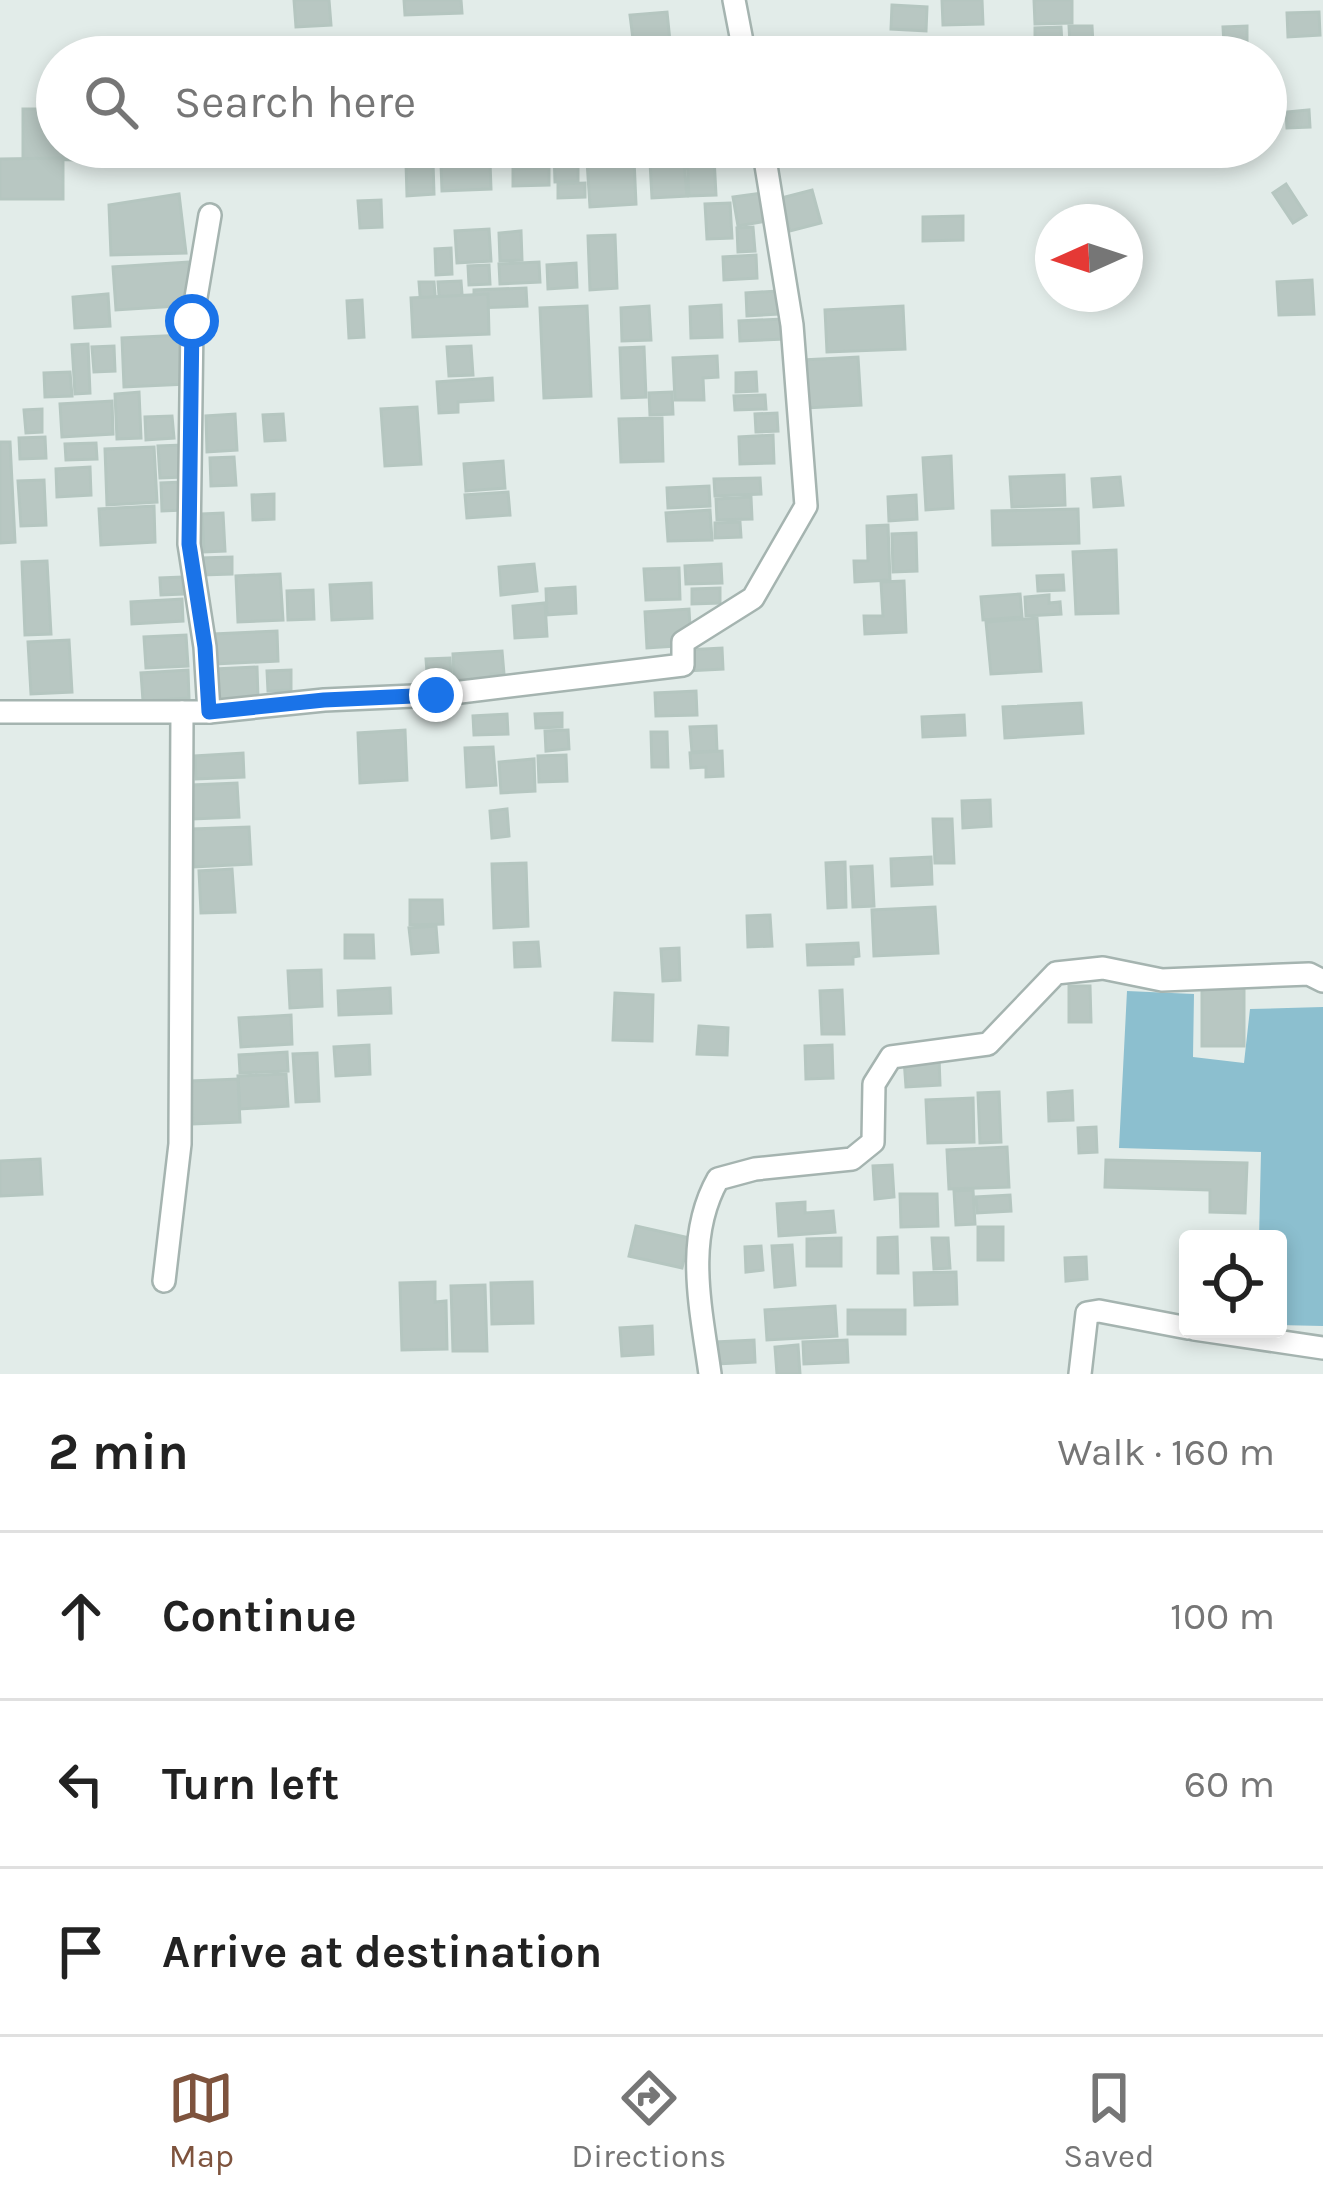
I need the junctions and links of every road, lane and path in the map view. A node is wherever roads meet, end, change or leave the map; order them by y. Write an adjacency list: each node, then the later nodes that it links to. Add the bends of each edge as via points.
1 (734, 0): 2 (street)
2 (741, 36)
3 (766, 168): 7 (street, via 792,326 806,506 753,598 683,642 683,665)
4 (210, 215): 7 (street, via 192,321 189,544)
5 (0, 712): 6 (street)
6 (182, 712): 7 (street); 9 (street, via 180,1144)
7 (209, 712)
8 (1323, 981): 13 (street, via 1309,974 1162,980 1102,968 1056,973 988,1044 891,1057 874,1084 873,1142 852,1159 755,1169 718,1179 710,1193 698,1245)
9 (164, 1281)
10 (1179, 1327): 14 (street, via 1087,1313)
11 (1254, 1338): 12 (street)
12 (1323, 1348)
13 (710, 1374)
14 (1080, 1374)

